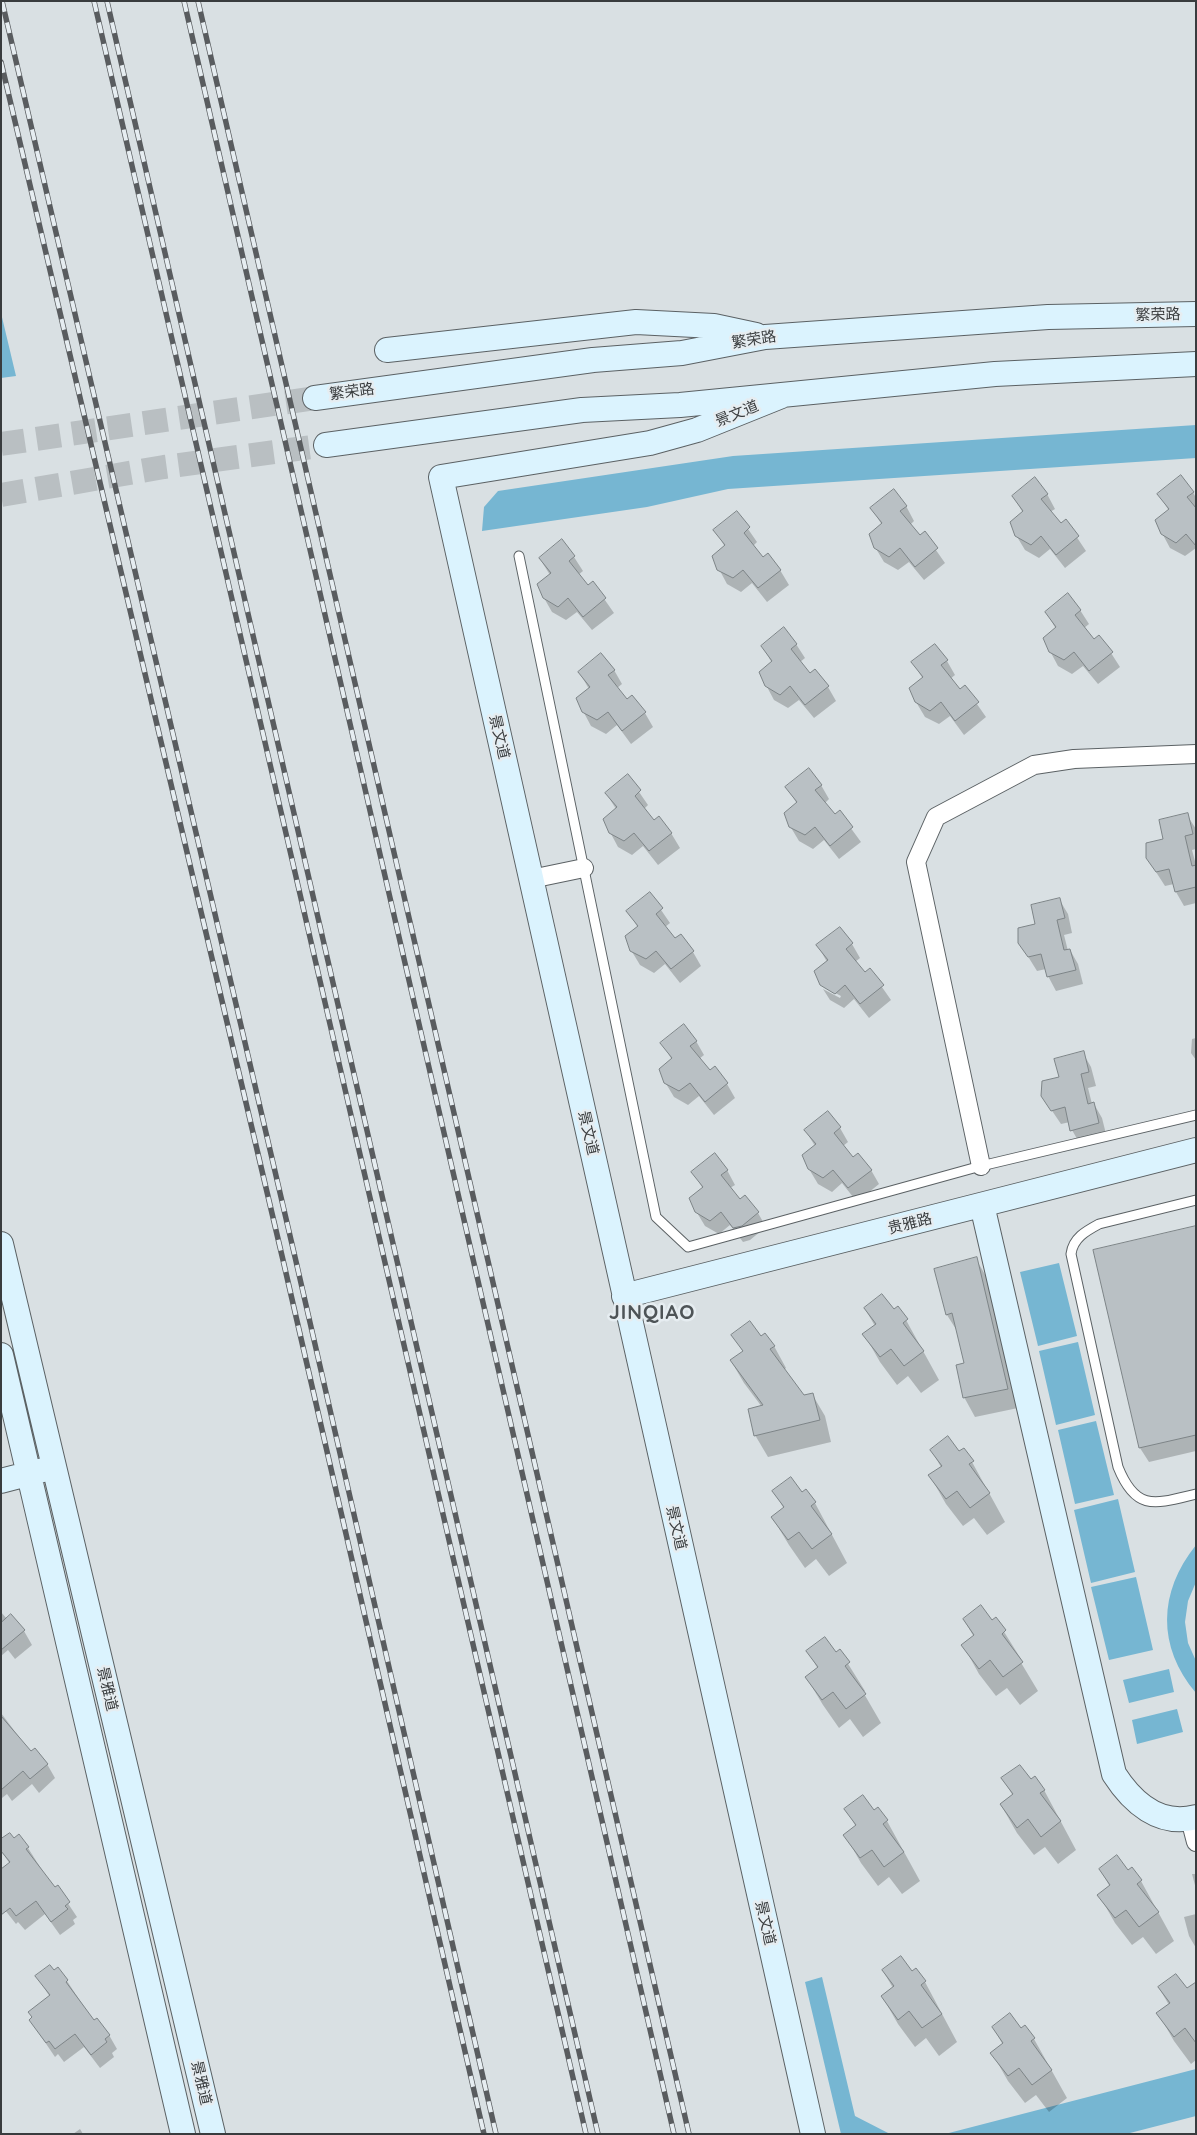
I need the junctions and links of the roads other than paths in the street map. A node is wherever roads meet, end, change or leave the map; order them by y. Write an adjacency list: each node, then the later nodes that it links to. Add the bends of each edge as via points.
1 (1196, 314): 2 (street, 繁荣路, via 1048,317)
2 (765, 337): 3 (street, via 714,326 636,322); 6 (street, 繁荣路, via 682,353 593,360)
3 (387, 350)
4 (1196, 364): 5 (street, via 995,374)
5 (784, 395): 7 (street, via 582,410); 11 (street, 景文道, via 697,430 650,443 441,477)
6 (315, 398)
7 (326, 445)
8 (519, 556): 10 (lane)
9 (1196, 754): 14 (street, via 1074,759 1034,765 936,817 916,862)
10 (584, 868): 11 (street); 14 (lane, via 656,1217 688,1247)
11 (531, 879): 18 (street, 景文道)
12 (1196, 1115): 14 (lane)
13 (1196, 1150): 16 (street, 贵雅路)
14 (982, 1166)
15 (1196, 1200): 25 (lane, via 1100,1224 1078,1238 1071,1254 1118,1467 1125,1484 1134,1495 1162,1502)
16 (982, 1205): 18 (street, 贵雅路); 26 (street, via 1114,1774 1140,1806 1156,1815 1169,1819)
17 (1, 1244): 20 (street, 景雅道)
18 (624, 1296): 30 (street, 景文道)
19 (1, 1354): 21 (street, 景雅道)
20 (44, 1426): 21 (street); 22 (street, 景雅道)
21 (10, 1435): 23 (street, 景雅道)
22 (54, 1467): 23 (street); 29 (street, 景雅道)
23 (28, 1474): 24 (street); 28 (street, 景雅道)
24 (1, 1481)
25 (1196, 1494)
26 (1193, 1818): 27 (street)
27 (1196, 1842)
28 (183, 2134)
29 (213, 2134)
30 (812, 2134)

